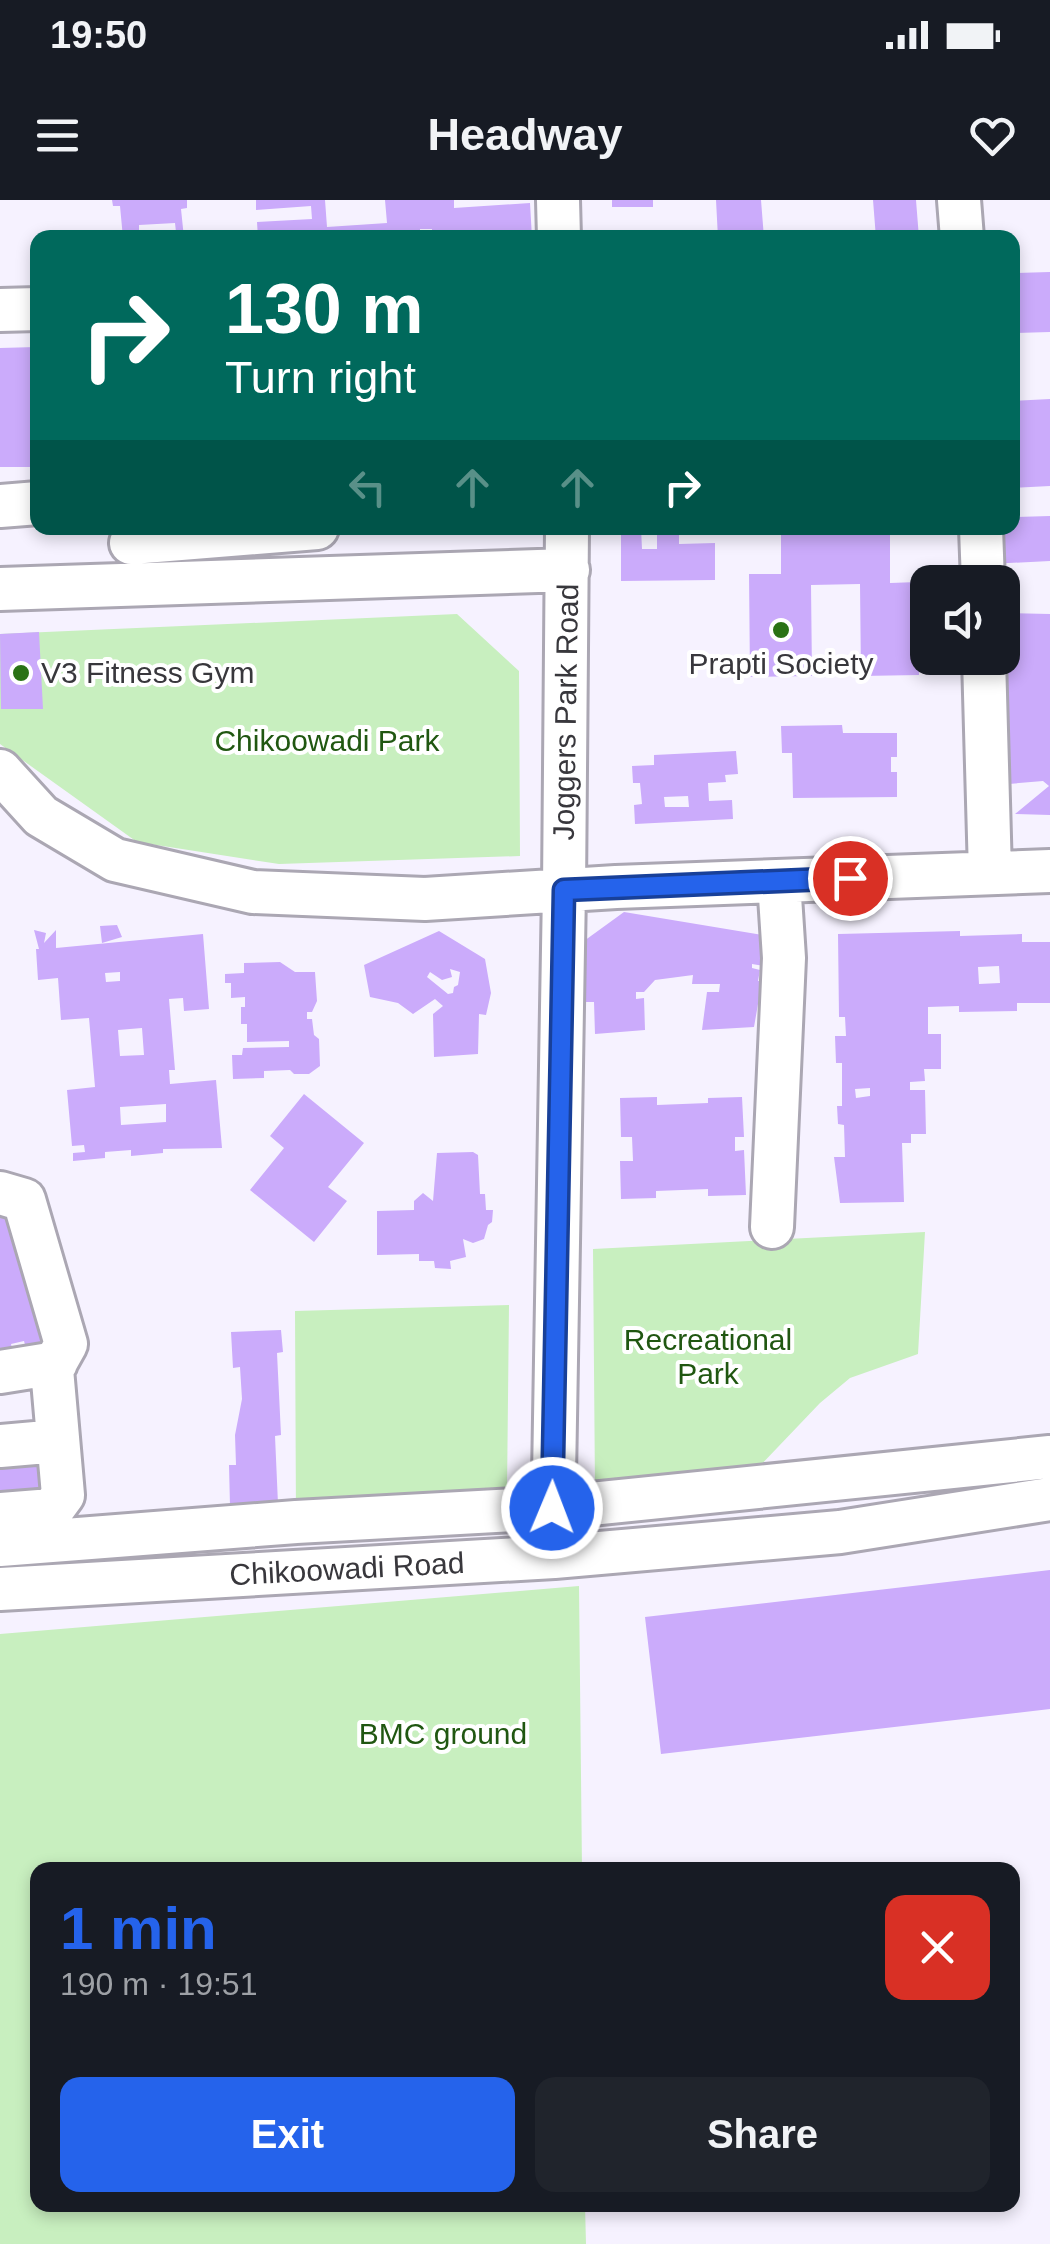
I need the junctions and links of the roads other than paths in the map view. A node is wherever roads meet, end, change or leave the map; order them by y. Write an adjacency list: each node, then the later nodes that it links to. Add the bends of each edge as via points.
1 (558, 200): 3 (street)
2 (959, 200): 4 (street)
3 (559, 230)
4 (961, 230)
5 (30, 309): 6 (street)
6 (0, 310)
7 (30, 504): 8 (street)
8 (0, 506)
9 (260, 535): 13 (street)
10 (317, 535): 16 (street)
11 (567, 535): 15 (street, Joggers Park Road)
12 (981, 535): 14 (street)
13 (131, 551): 16 (street); 17 (street)
14 (982, 565)
15 (568, 570): 16 (street); 23 (street, Joggers Park Road)
16 (320, 578)
17 (6, 588)
18 (984, 675): 21 (street)
19 (0, 771): 23 (street, via 41,816 115,860 253,892 425,899)
20 (1050, 872): 21 (street)
21 (990, 874): 22 (street)
22 (779, 880): 23 (street); 25 (street, via 784,958)
23 (564, 890): 32 (street, Joggers Park Road)
24 (0, 1193): 26 (street, via 24,1200 66,1344)
25 (772, 1227)
26 (56, 1363): 27 (street); 28 (street)
27 (0, 1372)
28 (58, 1441): 29 (street); 33 (street, via 63,1495 52,1510)
29 (0, 1446)
30 (1050, 1457): 32 (street, Chikoowadi Road)
31 (1050, 1499): 35 (street, Chikoowadi Road, via 840,1532)
32 (552, 1508): 34 (street, Chikoowadi Road); 35 (street, Joggers Park Road)
33 (0, 1514)
34 (0, 1545)
35 (554, 1557): 36 (street, Chikoowadi Road)
36 (0, 1589)

